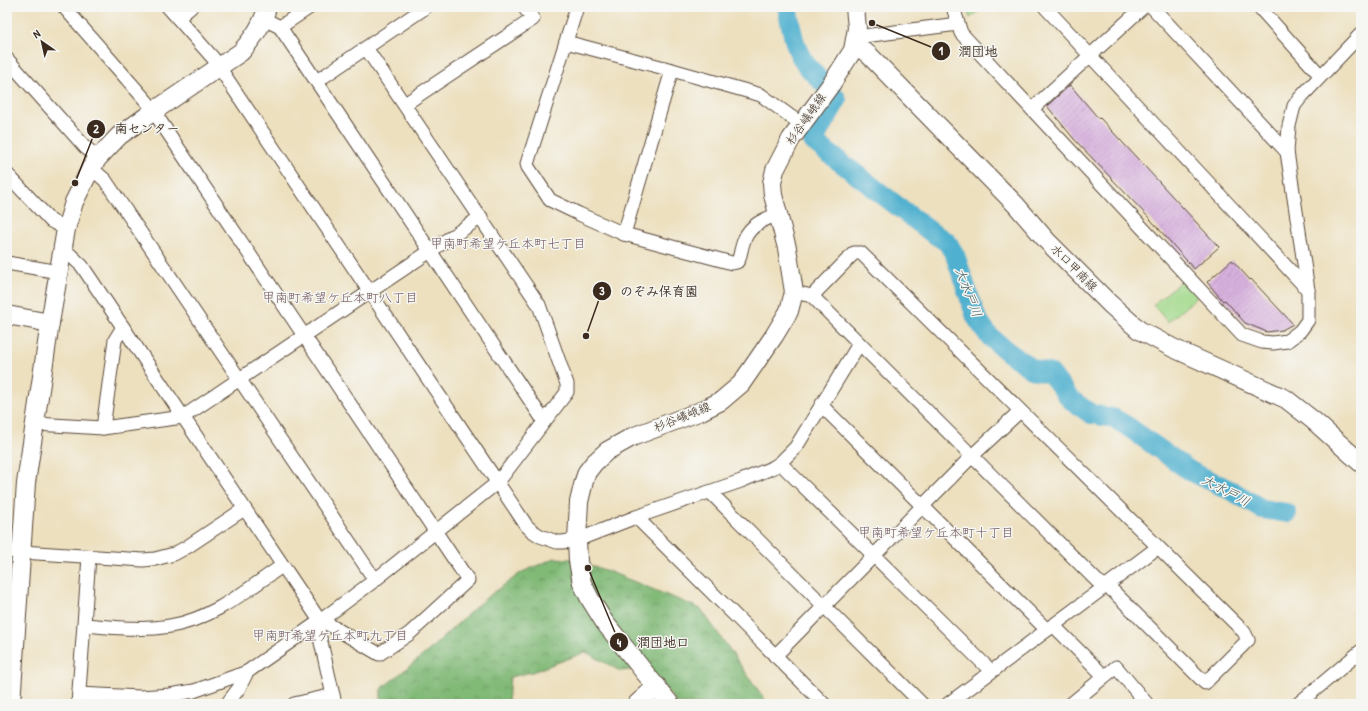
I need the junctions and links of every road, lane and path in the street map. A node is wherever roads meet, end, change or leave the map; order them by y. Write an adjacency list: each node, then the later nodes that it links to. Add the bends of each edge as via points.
1 (64, 7): 30 (street)
2 (168, 7): 15 (street)
3 (191, 7): 15 (street)
4 (310, 7): 17 (street)
5 (426, 7): 21 (street)
6 (524, 7): 28 (street, via 533,19)
7 (577, 7): 20 (street)
8 (854, 7): 19 (main road, via 857,21)
9 (953, 7): 16 (street)
10 (1045, 7): 22 (street)
11 (1143, 7): 22 (street)
12 (1152, 7): 32 (street)
13 (1259, 7): 26 (street)
14 (265, 13): 17 (street); 24 (main road, via 253,37 241,52)
15 (178, 18): 24 (street)
16 (958, 24): 19 (street); 29 (street, via 961,33)
17 (280, 27): 27 (street)
18 (1361, 34): 26 (street)
19 (855, 40): 31 (main road, 杉谷嶬峨線, via 850,54); 61 (main road, 水口甲南線, via 1016,205 1047,241 1139,330 1286,399)
20 (566, 42): 25 (street); 38 (street, via 527,164 550,200)
21 (366, 48): 27 (street); 28 (street)
22 (1091, 56): 29 (street); 43 (street)
23 (7, 59): 33 (street, via 85,147)
24 (219, 68): 30 (main road); 44 (street)
25 (672, 70): 31 (street, via 760,95); 38 (street)
26 (1320, 75): 32 (street, via 1294,106 1288,126)
27 (316, 81): 40 (street)
28 (405, 104): 36 (street)
29 (1032, 109): 43 (street, via 1242,335 1262,342 1287,341 1300,331 1308,320)
30 (154, 111): 33 (main road, via 128,129); 50 (street)
31 (801, 124): 35 (main road, 杉谷嶬峨線, via 775,170 772,183)
32 (1288, 152): 43 (street)
33 (94, 163): 37 (main road, via 74,202); 52 (street)
34 (7, 174): 37 (street, via 51,221)
35 (778, 214): 38 (street, via 763,220 752,229 745,237 739,259 732,263); 45 (main road, 杉谷嶬峨線)
36 (481, 217): 40 (street); 56 (street, via 539,305 567,384 567,392)
37 (66, 230): 39 (main road)
38 (624, 234)
39 (63, 248): 42 (main road); 49 (street, via 82,266)
40 (430, 252): 44 (street); 56 (street)
41 (7, 263): 42 (street)
42 (59, 272): 48 (main road)
43 (1308, 290)
44 (370, 292): 50 (street); 62 (street)
45 (794, 292): 46 (street); 68 (main road, 杉谷嶬峨線, via 778,330 741,384 720,401 701,411 632,437 607,450 594,463 587,472 579,502)
46 (812, 296): 51 (street); 54 (street, via 854,253 861,252)
47 (7, 315): 48 (main road)
48 (50, 323): 57 (main road)
49 (123, 326): 55 (street); 58 (street, via 115,340)
50 (304, 336): 52 (street); 67 (street)
51 (859, 344): 53 (street); 59 (street)
52 (240, 380): 55 (street); 74 (street)
53 (821, 405): 60 (street, via 796,447); 64 (street)
54 (1020, 411): 59 (street); 69 (street)
55 (183, 417): 58 (street); 65 (street)
56 (544, 422): 62 (street)
57 (36, 424): 58 (street); 70 (main road)
58 (103, 428)
59 (972, 456): 64 (street); 75 (street, via 1097,581)
60 (780, 463): 63 (street, via 765,472); 72 (street)
61 (1361, 463)
62 (498, 482): 67 (street); 68 (street, via 531,530 556,542)
63 (710, 492): 66 (street); 76 (street)
64 (923, 506): 72 (street); 80 (street)
65 (244, 509): 71 (street, via 187,548 165,557 143,560); 73 (street)
66 (636, 517): 68 (street); 82 (street)
67 (436, 531): 74 (street); 78 (street, via 468,580 409,634 379,654)
68 (576, 540): 86 (main road, 杉谷嶬峨線, via 582,583 590,599)
69 (1157, 548): 75 (street); 75 (street, via 1244,632 1248,640 1205,683)
70 (15, 551): 71 (street); 77 (main road)
71 (89, 556): 79 (street)
72 (874, 556): 76 (street); 83 (street)
73 (282, 566): 78 (street); 79 (street, via 226,604 194,620 150,628)
74 (375, 580): 78 (street)
75 (1105, 586): 80 (street)
76 (824, 606): 82 (street); 95 (street)
77 (12, 614): 89 (main road)
78 (320, 621): 84 (street); 88 (street, via 318,629)
79 (84, 625): 87 (street)
80 (1050, 628): 83 (street); 85 (street)
81 (1361, 651): 99 (street)
82 (775, 656): 94 (street)
83 (991, 671): 96 (street)
84 (247, 672): 87 (street, via 194,690 170,695); 90 (street)
85 (1104, 676): 97 (street); 98 (street, via 1116,667)
86 (656, 686): 92 (main road); 93 (main road, 杉谷嶬峨線)
87 (79, 699)
88 (334, 700): 91 (street)
89 (11, 704)
90 (227, 704)
91 (294, 704)
92 (637, 704)
93 (670, 704)
94 (824, 704)
95 (922, 704)
96 (948, 704)
97 (1071, 704)
98 (1147, 704)
99 (1298, 704)

